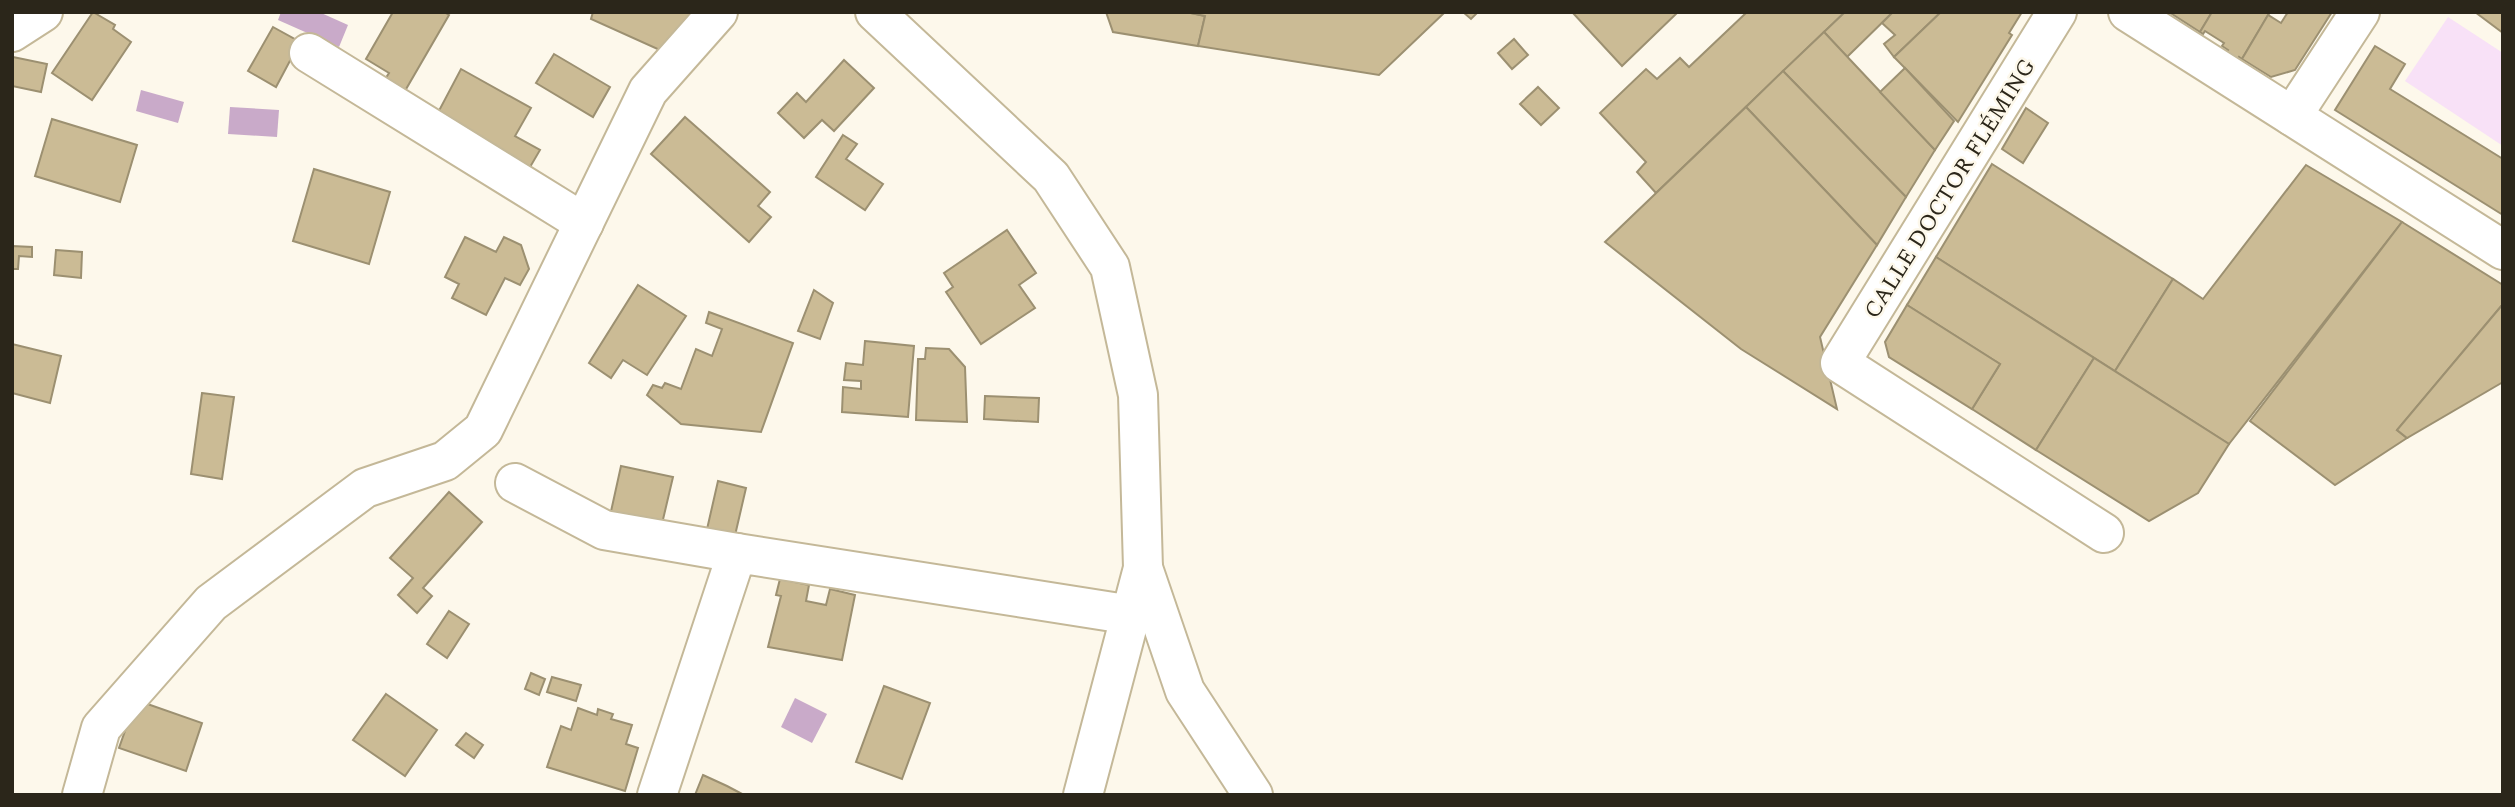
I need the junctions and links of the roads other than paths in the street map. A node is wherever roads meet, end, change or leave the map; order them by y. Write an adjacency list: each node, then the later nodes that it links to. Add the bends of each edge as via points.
1 (43, 12): 7 (street)
2 (718, 12): 10 (street, via 648,91)
3 (875, 12): 15 (street, via 1051,177 1110,267 1138,395)
4 (2057, 12): 13 (street, CALLE DOCTOR FLÉMING, via 1840,363)
5 (2128, 12): 9 (street)
6 (2360, 12): 9 (street)
7 (12, 32)
8 (309, 52): 10 (street)
9 (2292, 116): 11 (street)
10 (584, 223): 17 (street, via 483,430 445,461 365,488 211,603 101,728)
11 (2503, 250)
12 (515, 483): 14 (street, via 604,530)
13 (2104, 533)
14 (737, 552): 16 (street); 18 (street)
15 (1143, 568): 16 (street); 20 (street, via 1185,691)
16 (1132, 615): 19 (street)
17 (82, 795)
18 (657, 795)
19 (1083, 795)
20 (1253, 795)

